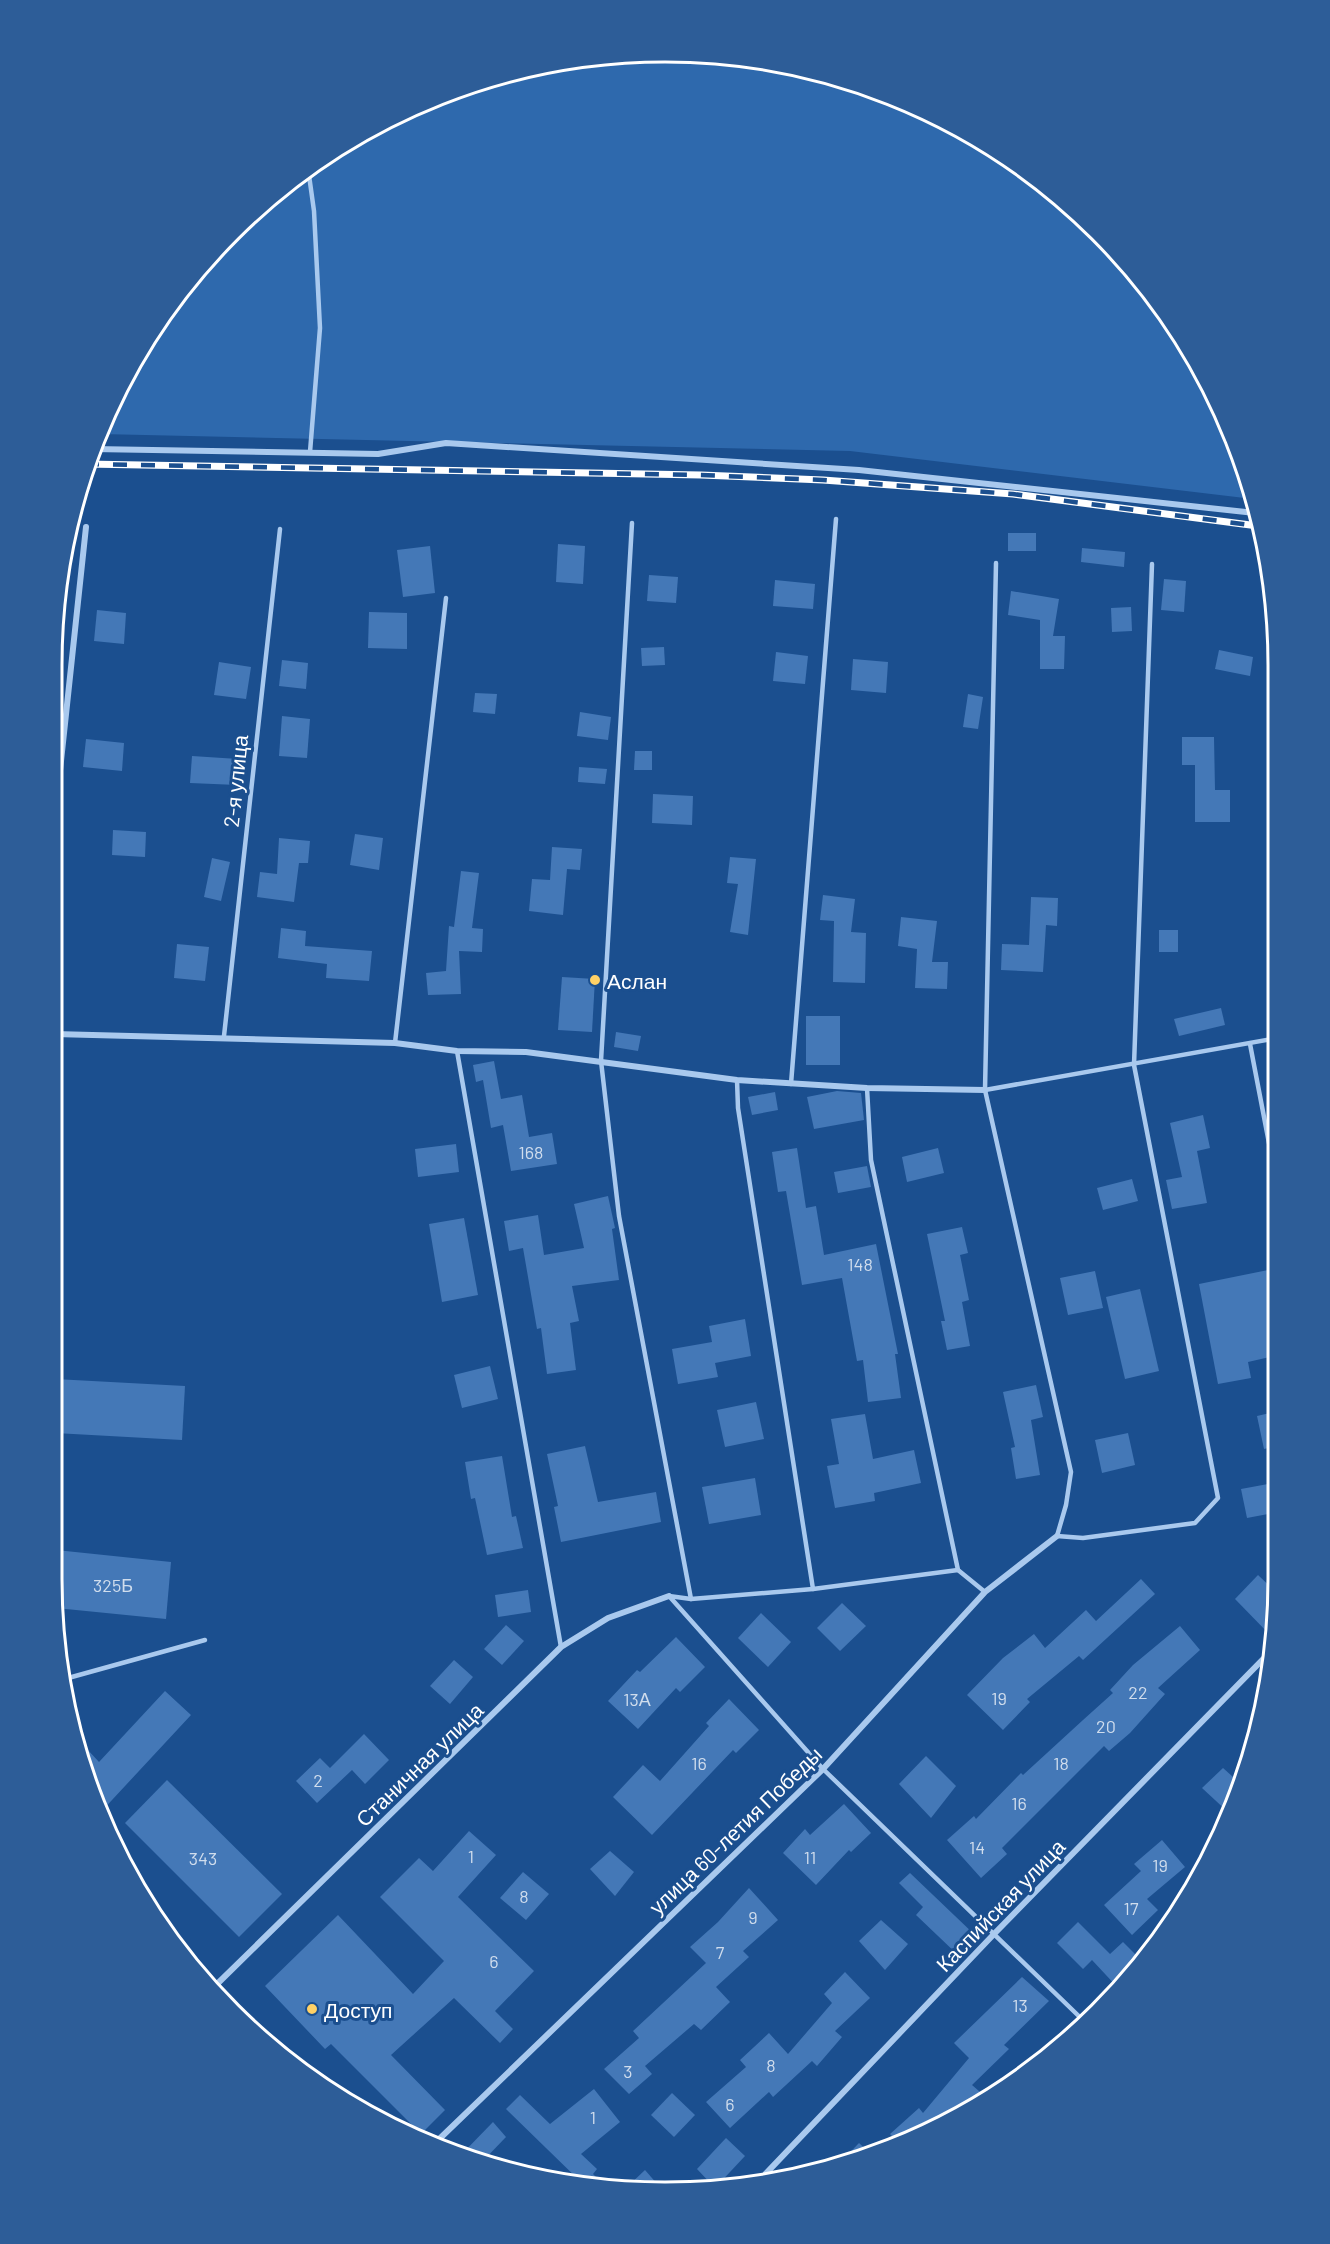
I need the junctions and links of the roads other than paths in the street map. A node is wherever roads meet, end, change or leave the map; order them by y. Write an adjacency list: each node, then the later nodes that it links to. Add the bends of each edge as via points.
1 (309, 178): 3 (lane, via 320,328)
2 (102, 448): 3 (street)
3 (310, 452): 4 (street, via 378,454 446,443 859,470)
4 (1249, 512)
5 (836, 519): 22 (lane)
6 (632, 523): 19 (lane)
7 (86, 527): 12 (street)
8 (280, 529): 14 (lane, 2-я улица)
9 (996, 563): 24 (lane)
10 (1152, 564): 20 (lane)
11 (446, 598): 16 (lane)
12 (62, 752)
13 (62, 1034): 14 (street)
14 (224, 1036): 16 (street)
15 (1268, 1040): 17 (lane)
16 (395, 1043): 18 (street)
17 (1250, 1044): 20 (lane); 25 (lane)
18 (457, 1051): 19 (street, via 526,1052); 33 (lane)
19 (601, 1061): 21 (street); 31 (lane, via 619,1216)
20 (1134, 1065): 24 (lane); 26 (lane, via 1218,1498 1195,1523 1083,1538)
21 (736, 1080): 22 (street); 28 (lane)
22 (791, 1084): 23 (street)
23 (867, 1088): 24 (street); 27 (lane, via 871,1160)
24 (986, 1090): 26 (lane, via 1071,1472)
25 (1268, 1138)
26 (1058, 1536): 29 (street, улица 60-летия Победы)
27 (958, 1570): 28 (lane); 29 (lane)
28 (813, 1589): 31 (lane)
29 (985, 1592): 36 (street, улица 60-летия Победы)
30 (669, 1596): 31 (lane); 33 (street, Станичная улица, via 608,1618); 36 (lane)
31 (691, 1599)
32 (205, 1640): 35 (lane)
33 (561, 1647): 38 (street, Станичная улица)
34 (1263, 1659): 37 (street, Каспийская улица)
35 (70, 1678)
36 (823, 1769): 37 (lane); 40 (street, улица 60-летия Победы)
37 (994, 1934): 39 (lane); 41 (street, Каспийская улица)
38 (217, 1984)
39 (1080, 2017)
40 (439, 2139)
41 (766, 2174)

